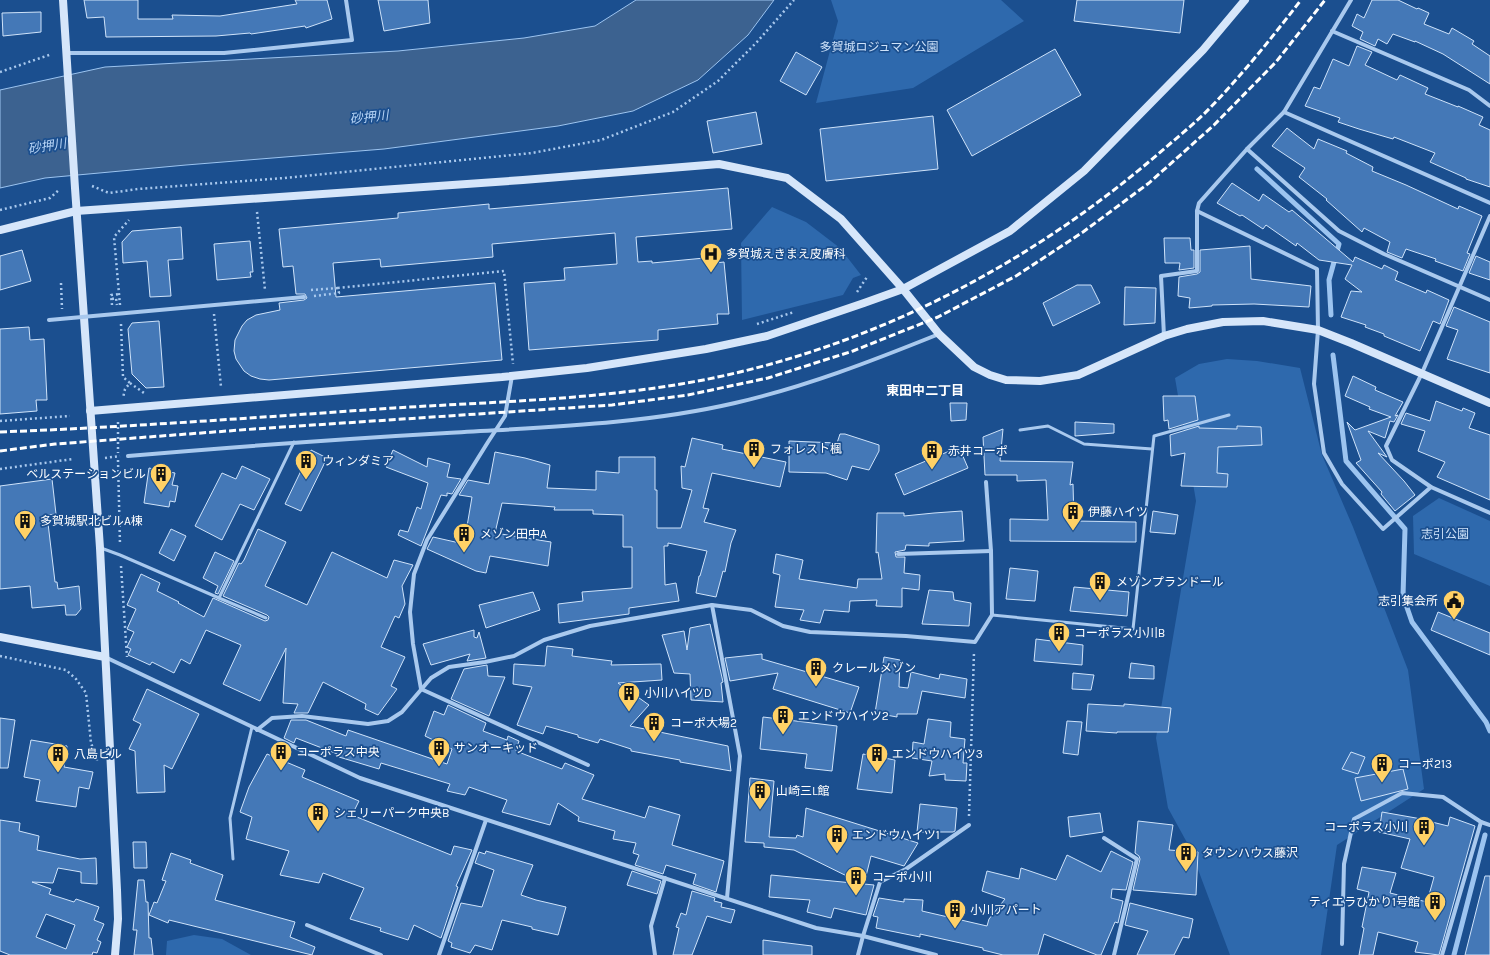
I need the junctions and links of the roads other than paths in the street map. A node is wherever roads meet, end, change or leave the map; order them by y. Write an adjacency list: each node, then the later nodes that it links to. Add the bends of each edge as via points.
1 (63, 0): 6 (street)
2 (346, 0): 6 (street, via 352,40 224,53)
3 (1244, 0): 16 (street, via 1203,50 1084,171 1010,231)
4 (1351, 0): 5 (street)
5 (1332, 32): 7 (street, via 1469,90); 8 (street)
6 (66, 53): 11 (street)
7 (1490, 106)
8 (1284, 112): 9 (street); 10 (street)
9 (1247, 148): 12 (street, via 1199,203); 15 (street, via 1339,231)
10 (1490, 203)
11 (76, 211): 14 (street); 16 (street, via 515,181 719,164 787,178 842,219); 26 (street)
12 (1197, 211): 20 (street, via 1317,269); 22 (street, via 1197,271 1161,276)
13 (1490, 216): 15 (street)
14 (0, 230)
15 (1460, 287): 18 (street); 23 (street)
16 (903, 288): 21 (street); 24 (street, via 767,336 706,349 588,368)
17 (304, 297): 19 (street, bridge)
18 (1490, 300)
19 (49, 320)
20 (1318, 330): 22 (street, via 1263,321 1223,322); 23 (street); 34 (street, via 1314,384 1324,453 1342,484 1382,529)
21 (939, 334): 22 (street, via 974,367 990,375 1006,380 1040,382 1078,375); 28 (street, via 798,387 734,403 660,417 572,426)
22 (1164, 336)
23 (1422, 373): 25 (street); 34 (street, via 1386,446 1392,460)
24 (512, 376): 26 (street); 28 (street, via 505,416)
25 (1490, 403)
26 (90, 411): 36 (street)
27 (1229, 415): 31 (lane, via 1154,436)
28 (496, 430): 30 (street); 45 (street, via 427,540 414,574 410,612)
29 (1020, 430): 31 (lane, via 1048,426 1084,444)
30 (294, 442): 32 (street); 39 (lane)
31 (1152, 449): 41 (lane, via 1133,629)
32 (128, 456)
33 (986, 482): 37 (street)
34 (1431, 487): 35 (street)
35 (1490, 513)
36 (100, 548): 39 (lane); 44 (street)
37 (991, 551): 38 (street); 41 (street)
38 (898, 554)
39 (219, 598): 42 (lane)
40 (712, 605): 41 (street, via 752,610 783,626 810,632 975,642); 45 (street, via 590,626 544,640 514,656 449,667 431,678); 56 (street, via 740,756)
41 (992, 615)
42 (266, 618)
43 (0, 637): 44 (street)
44 (105, 657): 46 (street); 60 (street, via 118,912)
45 (421, 689): 47 (street, via 402,712 388,722 368,724 302,716 272,718); 48 (street)
46 (252, 727): 47 (street); 54 (lane, via 230,818)
47 (257, 730): 49 (street, via 360,778)
48 (588, 764)
49 (486, 820): 55 (street); 62 (street)
50 (1481, 822): 52 (street); 59 (street, via 1443,797 1402,793 1354,819 1344,864); 67 (street)
51 (969, 825): 58 (street, via 906,869 880,882)
52 (1490, 826)
53 (1104, 838): 66 (street, via 1137,859)
54 (233, 859)
55 (665, 878): 56 (street); 63 (street, via 651,926)
56 (727, 898): 58 (street, via 816,928)
57 (307, 925): 61 (street)
58 (863, 936): 64 (street); 65 (street)
59 (1342, 944)
60 (115, 955)
61 (381, 955)
62 (439, 955)
63 (655, 955)
64 (858, 955)
65 (936, 955)
66 (1114, 955)
67 (1442, 955)

